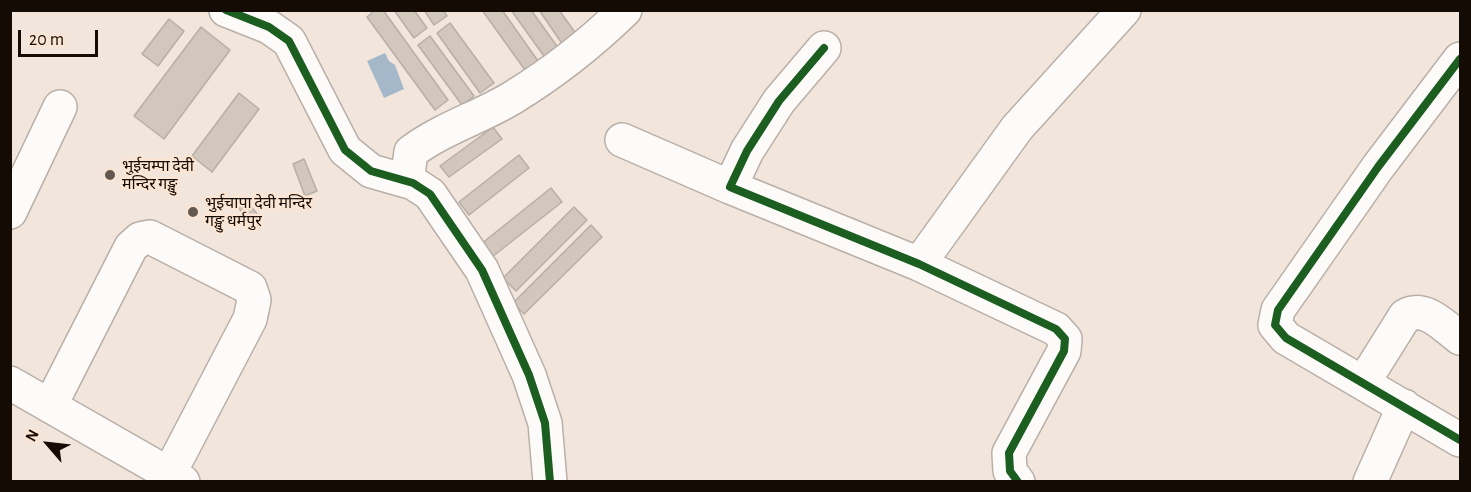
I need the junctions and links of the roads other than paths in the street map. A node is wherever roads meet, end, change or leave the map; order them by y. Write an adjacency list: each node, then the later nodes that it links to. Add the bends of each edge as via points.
1 (226, 10): 8 (street, via 269,27 289,41 345,150 370,171)
2 (625, 10): 8 (street, via 587,47 511,98 434,135 411,152)
3 (1124, 10): 11 (street, via 1017,128)
4 (824, 48): 9 (street, via 779,101 747,151)
5 (1461, 59): 14 (street, via 1378,166 1278,310 1275,325 1286,338)
6 (60, 107): 10 (street)
7 (622, 140): 9 (street)
8 (407, 181): 19 (street, via 430,194 482,270 542,414)
9 (730, 187): 11 (street)
10 (10, 212)
11 (919, 264): 20 (street, via 1056,329 1065,339 1064,351 1009,453 1010,471)
12 (1461, 338): 14 (street, via 1422,311 1413,311 1405,316)
13 (10, 383): 15 (street)
14 (1363, 383): 16 (street)
15 (50, 406): 18 (street); 18 (street, via 131,247 140,239 150,237 250,288 254,300 250,319)
16 (1404, 406): 17 (street); 21 (street)
17 (1461, 440)
18 (176, 478)
19 (550, 482)
20 (1018, 482)
21 (1370, 482)

